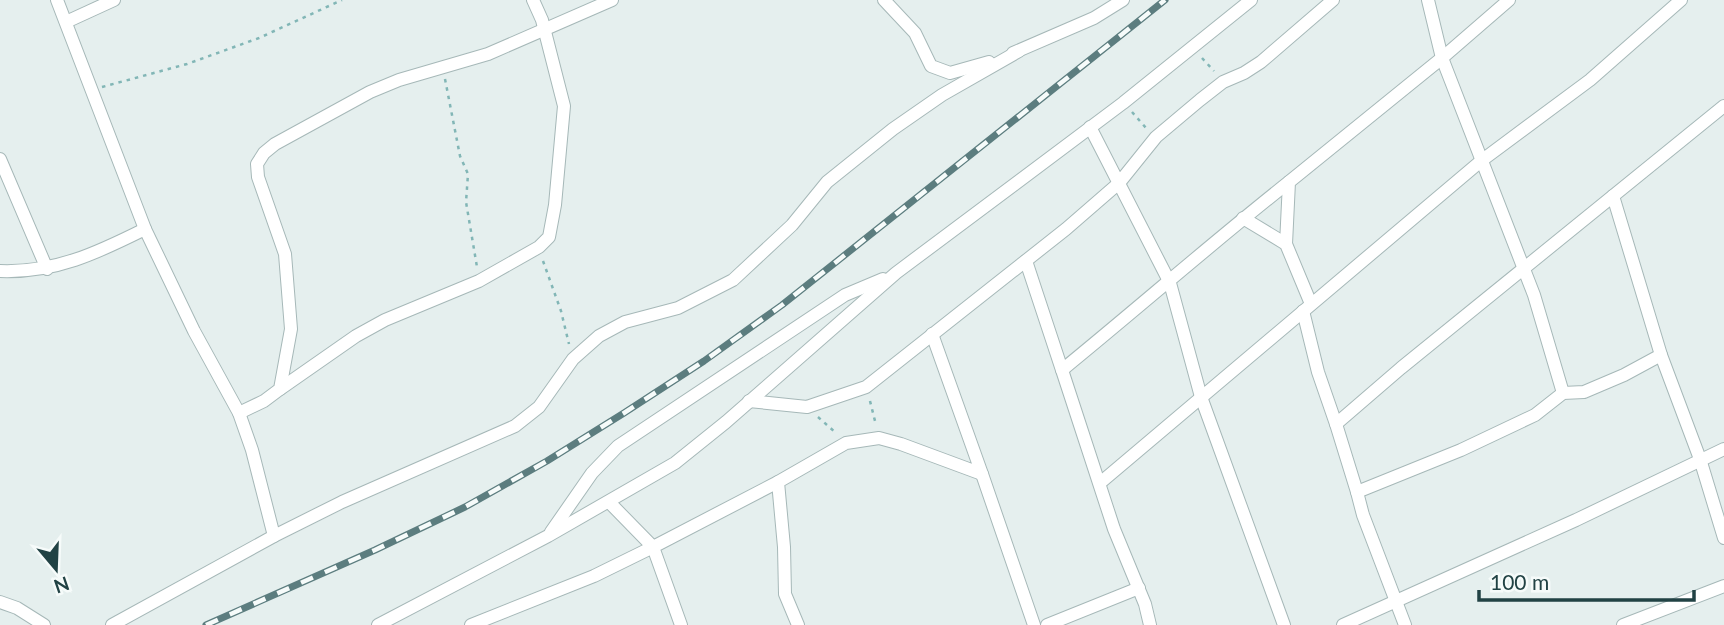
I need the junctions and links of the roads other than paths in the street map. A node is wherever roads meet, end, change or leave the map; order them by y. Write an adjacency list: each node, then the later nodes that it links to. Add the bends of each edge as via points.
1 (57, 0): 12 (street)
2 (114, 0): 12 (street)
3 (533, 0): 13 (street)
4 (612, 0): 13 (street)
5 (884, 0): 14 (street, via 915,33 932,66 941,71 970,68)
6 (1123, 0): 14 (street, via 1094,18)
7 (1251, 0): 17 (street)
8 (1333, 0): 21 (street, via 1261,62 1223,82 1156,137)
9 (1428, 0): 15 (street)
10 (1510, 0): 15 (street)
11 (1681, 0): 19 (street, via 1590,80)
12 (66, 22): 24 (street)
13 (544, 28): 36 (street, via 564,106 549,237 479,281 366,330); 36 (street, via 488,54 370,92 264,153 257,164 258,177 285,254 291,329)
14 (1018, 51): 49 (street, via 942,95 827,182 792,225 733,280 678,308 625,322 600,336 573,359 539,407 515,426)
15 (1442, 58): 19 (street); 20 (street)
16 (1724, 106): 22 (street)
17 (1090, 127): 21 (street); 30 (street)
18 (0, 159): 28 (street)
19 (1481, 161): 27 (street); 32 (street)
20 (1289, 182): 23 (street); 25 (street)
21 (1119, 183): 26 (street); 31 (street)
22 (1613, 196): 27 (street); 34 (street)
23 (1243, 218): 25 (street); 31 (street)
24 (145, 229): 28 (street); 40 (street)
25 (1286, 244): 32 (street)
26 (1027, 261): 33 (street); 35 (street)
27 (1523, 269): 37 (street); 41 (street)
28 (47, 270): 29 (street)
29 (0, 271)
30 (896, 273): 39 (street); 50 (street, via 845,295 618,446 592,473)
31 (1170, 283): 35 (street); 38 (street)
32 (1307, 308): 38 (street); 41 (street, via 1318,372)
33 (932, 334): 39 (street, via 866,387 807,407); 44 (street)
34 (1661, 355): 37 (street, via 1584,392); 43 (street)
35 (1062, 370): 46 (street)
36 (280, 389): 40 (street)
37 (1563, 393): 47 (street, via 1535,415)
38 (1201, 397): 46 (street); 66 (street)
39 (749, 401): 48 (street, via 675,463)
40 (239, 413): 49 (street)
41 (1336, 424): 47 (street)
42 (1724, 449): 43 (street)
43 (1700, 459): 51 (street); 56 (street)
44 (982, 474): 45 (street, via 879,438 846,443); 63 (street)
45 (778, 482): 52 (street); 62 (street, via 785,594)
46 (1100, 483): 54 (street)
47 (1357, 492): 56 (street)
48 (609, 502): 50 (street); 52 (street)
49 (274, 536): 58 (street)
50 (548, 536): 59 (street)
51 (1724, 538)
52 (653, 547): 60 (street); 61 (street)
53 (1724, 586): 69 (street)
54 (1139, 588): 64 (street); 65 (street)
55 (0, 602): 57 (street)
56 (1396, 602): 67 (street); 68 (street)
57 (44, 625)
58 (112, 625)
59 (378, 625)
60 (471, 625)
61 (681, 625)
62 (797, 625)
63 (1034, 625)
64 (1047, 625)
65 (1150, 625)
66 (1284, 625)
67 (1343, 625)
68 (1405, 625)
69 (1623, 625)

